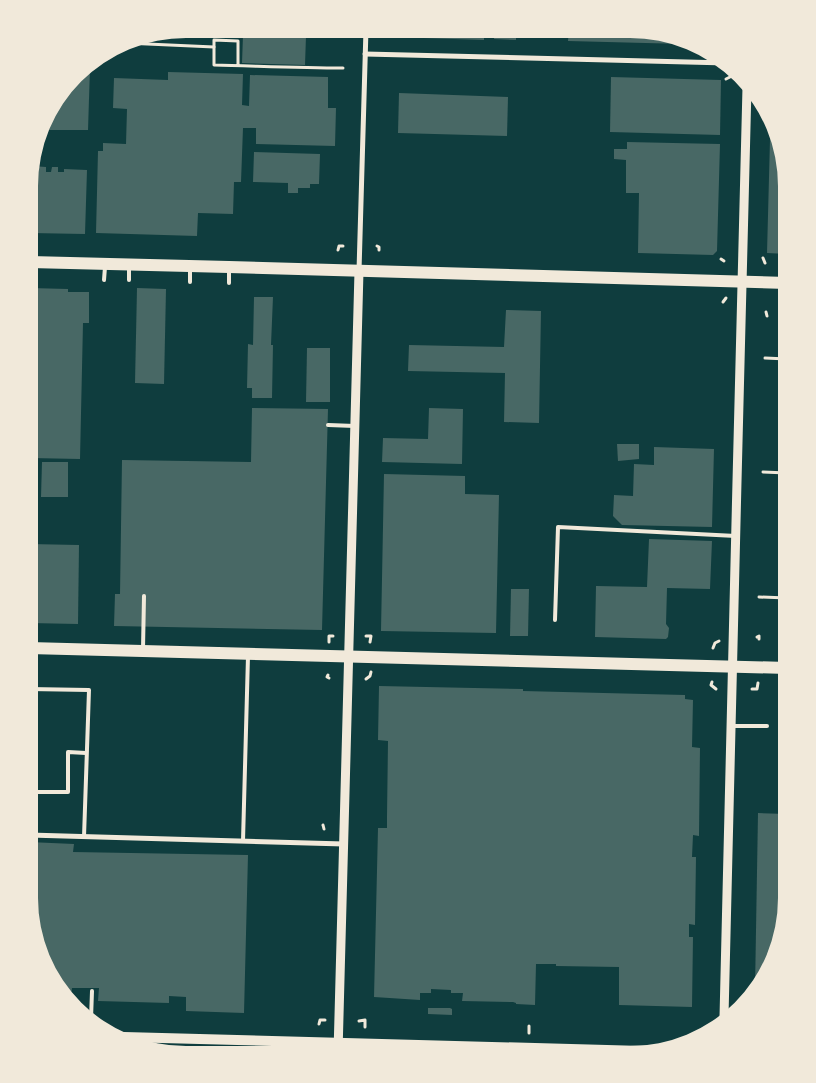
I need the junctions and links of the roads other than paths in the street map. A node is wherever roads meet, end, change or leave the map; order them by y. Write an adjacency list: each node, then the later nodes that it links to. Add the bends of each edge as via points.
1 (366, 38): 2 (street)
2 (365, 54): 3 (street); 10 (street)
3 (713, 63)
4 (747, 94): 13 (street)
5 (37, 262): 6 (main road)
6 (105, 264): 7 (main road); 11 (lane)
7 (129, 265): 8 (main road); 12 (lane)
8 (190, 267): 9 (main road); 14 (lane)
9 (229, 267): 10 (main road); 16 (lane)
10 (359, 271): 13 (main road); 18 (street)
11 (104, 280)
12 (129, 280)
13 (742, 281): 15 (main road); 19 (street)
14 (190, 282)
15 (778, 282)
16 (229, 283)
17 (328, 425): 18 (lane)
18 (355, 426): 25 (street)
19 (736, 536): 21 (lane, via 558,528); 26 (street)
20 (144, 596): 23 (lane)
21 (555, 620)
22 (37, 648): 23 (main road)
23 (143, 651): 24 (main road)
24 (248, 654): 25 (main road); 35 (lane)
25 (349, 656): 26 (main road); 36 (street)
26 (732, 666): 27 (main road); 29 (street)
27 (778, 668)
28 (37, 689): 31 (lane, via 88,690)
29 (731, 726): 30 (lane); 39 (street)
30 (767, 726)
31 (86, 753): 32 (lane, via 68,752 68,792); 34 (lane)
32 (37, 792)
33 (37, 835): 34 (street)
34 (84, 837): 35 (street)
35 (243, 841): 36 (street)
36 (344, 844): 42 (street)
37 (92, 991): 38 (lane)
38 (91, 1012)
39 (724, 1012)
40 (137, 1038): 41 (main road)
41 (280, 1045)
42 (339, 1045)

